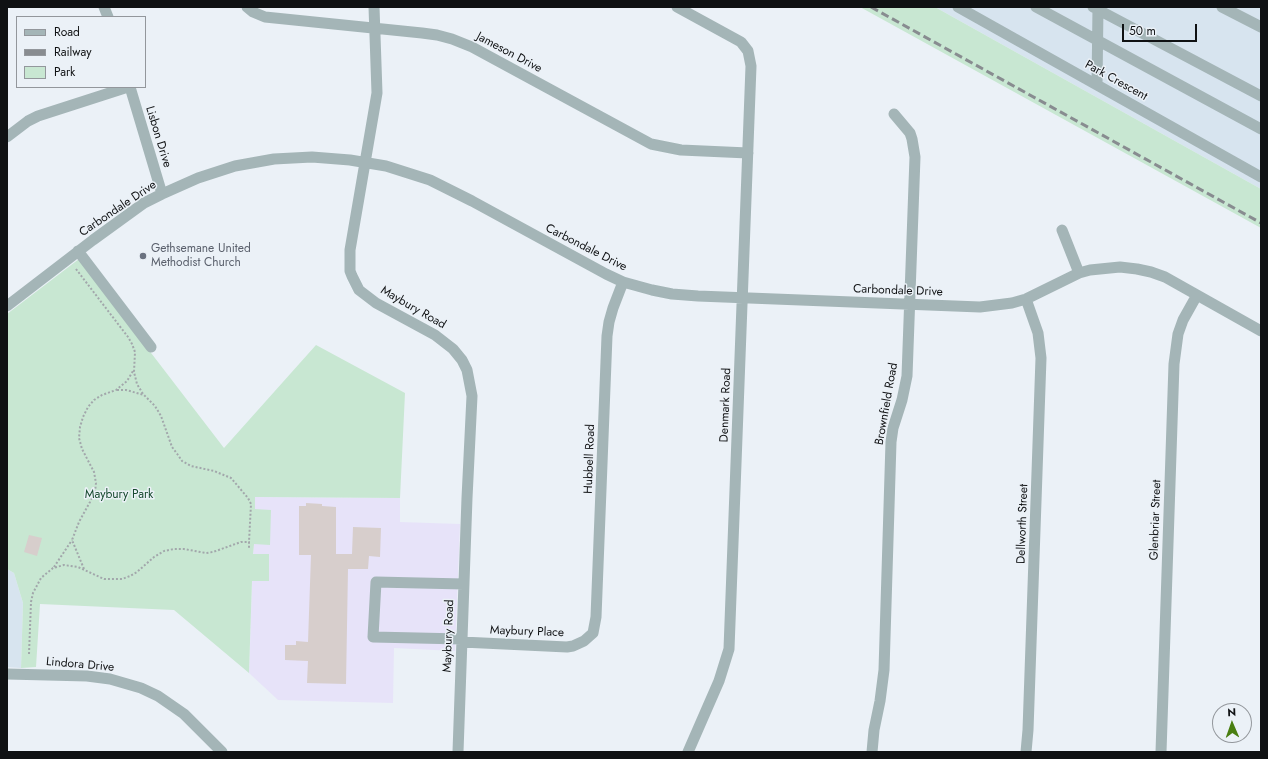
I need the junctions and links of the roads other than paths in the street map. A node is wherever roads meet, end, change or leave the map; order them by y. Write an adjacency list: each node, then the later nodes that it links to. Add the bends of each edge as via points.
1 (247, 7): 9 (street, Jameson Drive, via 265,17)
2 (374, 7): 9 (street, Maybury Road)
3 (677, 7): 18 (street, Denmark Road, via 740,42 748,51 751,66)
4 (958, 7): 11 (street, Park Crescent)
5 (1036, 7): 10 (street)
6 (1222, 7): 8 (street)
7 (1097, 8): 10 (street); 14 (street)
8 (1261, 27)
9 (376, 28): 18 (street, Jameson Drive, via 437,35 472,47 651,144 681,150); 19 (street, Maybury Road, via 377,93)
10 (1098, 40): 11 (street); 16 (street)
11 (1097, 85): 20 (street, Park Crescent)
12 (126, 88): 17 (street, via 38,116)
13 (129, 88): 21 (street, Lisbon Drive)
14 (1261, 96)
15 (894, 114): 29 (street, Brownfield Road, via 910,133 915,157)
16 (1261, 129)
17 (7, 137)
18 (748, 153): 27 (street, Denmark Road)
19 (366, 162): 21 (street, Carbondale Drive, via 325,157 274,159 235,166 198,178); 25 (street, Carbondale Drive, via 430,180); 33 (street, Maybury Road, via 350,250 352,276 359,290 376,303 435,335 453,350 462,360 470,382 472,396)
20 (1261, 177)
21 (162, 194): 23 (street, Carbondale Drive)
22 (1062, 230): 24 (street)
23 (78, 251): 30 (street, Carbondale Drive); 32 (street)
24 (1079, 273): 26 (street, Carbondale Drive, via 1102,268 1137,269 1165,277); 28 (street, Carbondale Drive)
25 (623, 282): 27 (street, Carbondale Drive, via 672,294); 34 (street, Hubbell Road, via 609,322 596,617 593,633)
26 (1197, 294): 31 (street, Carbondale Drive); 42 (street, Glenbriar Street, via 1178,334 1174,364)
27 (743, 297): 29 (street, Carbondale Drive); 39 (street, Denmark Road, via 729,650 719,681)
28 (1026, 299): 29 (street, Carbondale Drive, via 980,307); 41 (street, Dellworth Street, via 1038,333 1041,358)
29 (910, 304): 40 (street, Brownfield Road, via 907,376 891,442 884,670)
30 (7, 306)
31 (1261, 331)
32 (151, 348)
33 (464, 584): 35 (street, Maybury Road); 35 (street, Maybury Place, via 376,582 373,637)
34 (589, 637): 35 (street, Maybury Place, via 579,644 567,647)
35 (462, 640): 38 (street, Maybury Road)
36 (7, 674): 37 (street, Lindora Drive, via 87,676 110,679 141,688 184,714)
37 (222, 752)
38 (458, 752)
39 (688, 752)
40 (872, 752)
41 (1026, 752)
42 (1161, 752)

